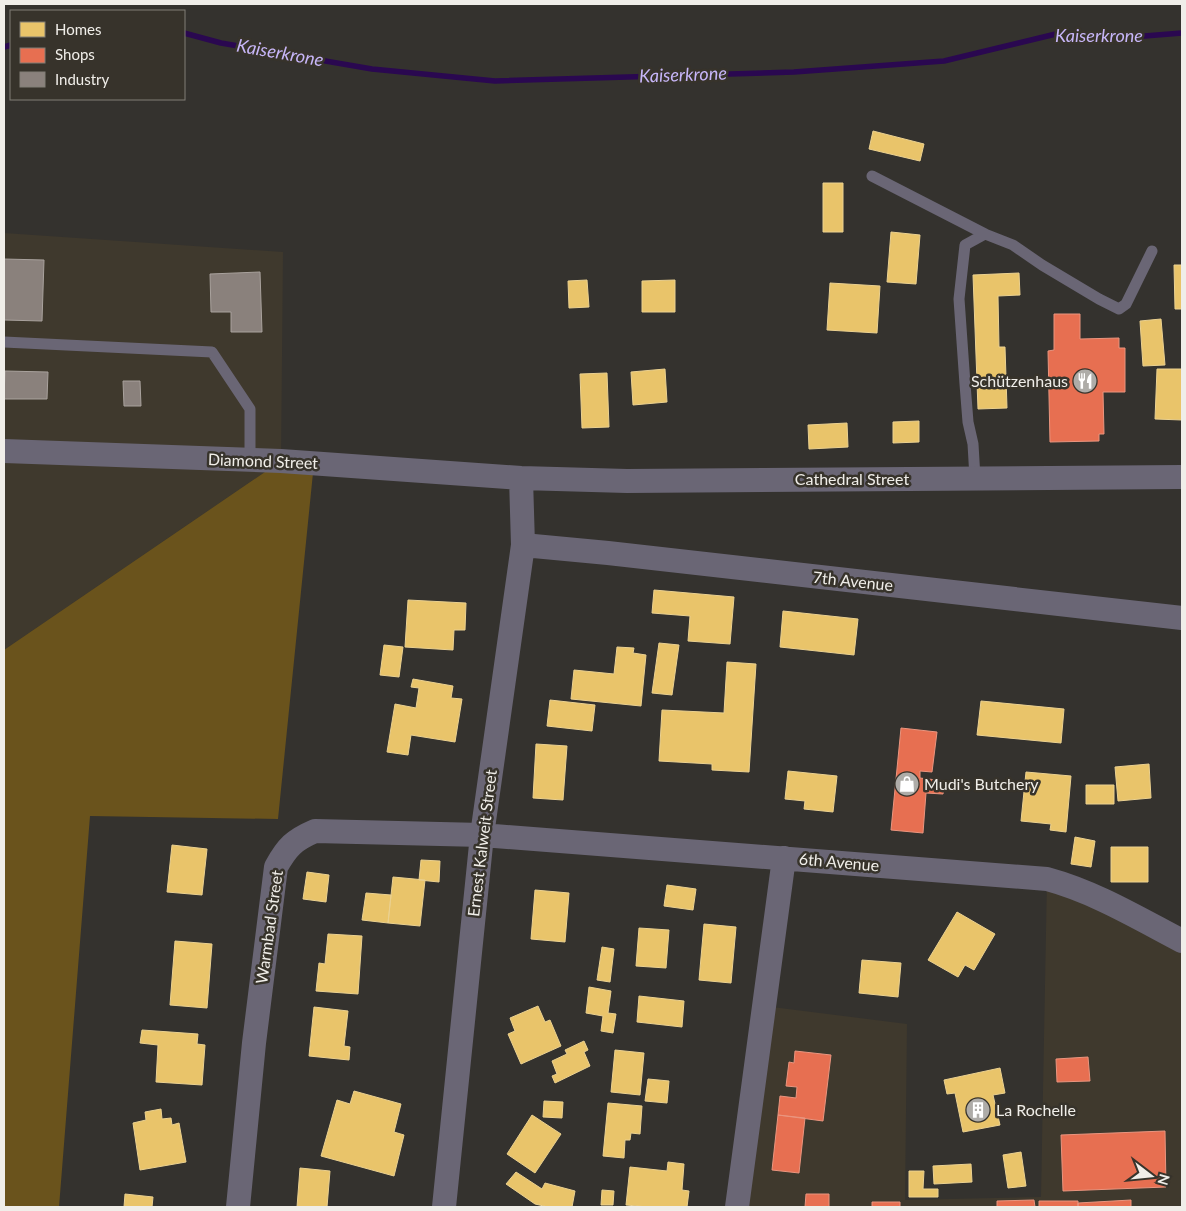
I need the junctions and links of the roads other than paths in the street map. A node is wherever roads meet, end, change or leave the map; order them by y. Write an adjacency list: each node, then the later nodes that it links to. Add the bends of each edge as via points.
1 (872, 176): 2 (lane)
2 (985, 234): 3 (lane, via 1013,245 1119,309 1126,304); 9 (lane, via 965,245 959,299 964,384)
3 (1152, 251)
4 (4, 342): 6 (lane, via 212,352 250,409)
5 (4, 451): 6 (street, Diamond Street)
6 (250, 460): 8 (street, Diamond Street)
7 (1182, 477): 9 (street, Cathedral Street)
8 (521, 478): 9 (street, Cathedral Street, via 637,481); 10 (street, Ernest Kalweit Street)
9 (975, 478)
10 (523, 546): 11 (street, 7th Avenue); 12 (street, Ernest Kalweit Street)
11 (1182, 618)
12 (482, 834): 13 (street, 6th Avenue); 15 (street, Warmbad Street, via 315,831 298,838 285,850 276,867); 16 (street, Ernest Kalweit Street)
13 (784, 858): 14 (street, 6th Avenue, via 1047,879 1089,893); 17 (street)
14 (1182, 941)
15 (238, 1207)
16 (444, 1207)
17 (737, 1207)

